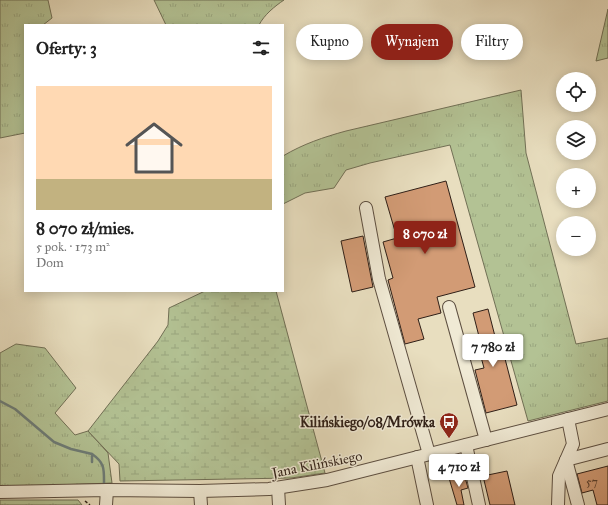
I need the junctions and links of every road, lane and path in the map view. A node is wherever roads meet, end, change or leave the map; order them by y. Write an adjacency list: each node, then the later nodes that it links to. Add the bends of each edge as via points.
1 (366, 208): 8 (street, via 379,279)
2 (449, 307): 5 (street)
3 (608, 409): 4 (street, Jana Kilińskiego)
4 (568, 419): 5 (street, Jana Kilińskiego); 10 (street, via 573,444)
5 (486, 440): 6 (street, Jana Kilińskiego)
6 (466, 445): 8 (street, Jana Kilińskiego); 19 (street)
7 (608, 449): 10 (street)
8 (429, 454): 9 (street, Jana Kilińskiego)
9 (417, 457): 11 (street, Jana Kilińskiego, via 327,480); 18 (street)
10 (566, 460): 20 (street, via 559,476); 21 (street)
11 (278, 488): 13 (street, Jana Kilińskiego); 17 (street)
12 (107, 490): 13 (street, Jana Kilińskiego); 14 (street, Jana Kilińskiego); 15 (street)
13 (200, 491): 16 (street)
14 (0, 492)
15 (106, 505)
16 (201, 505)
17 (279, 505)
18 (427, 505)
19 (479, 505)
20 (558, 505)
21 (578, 505)

